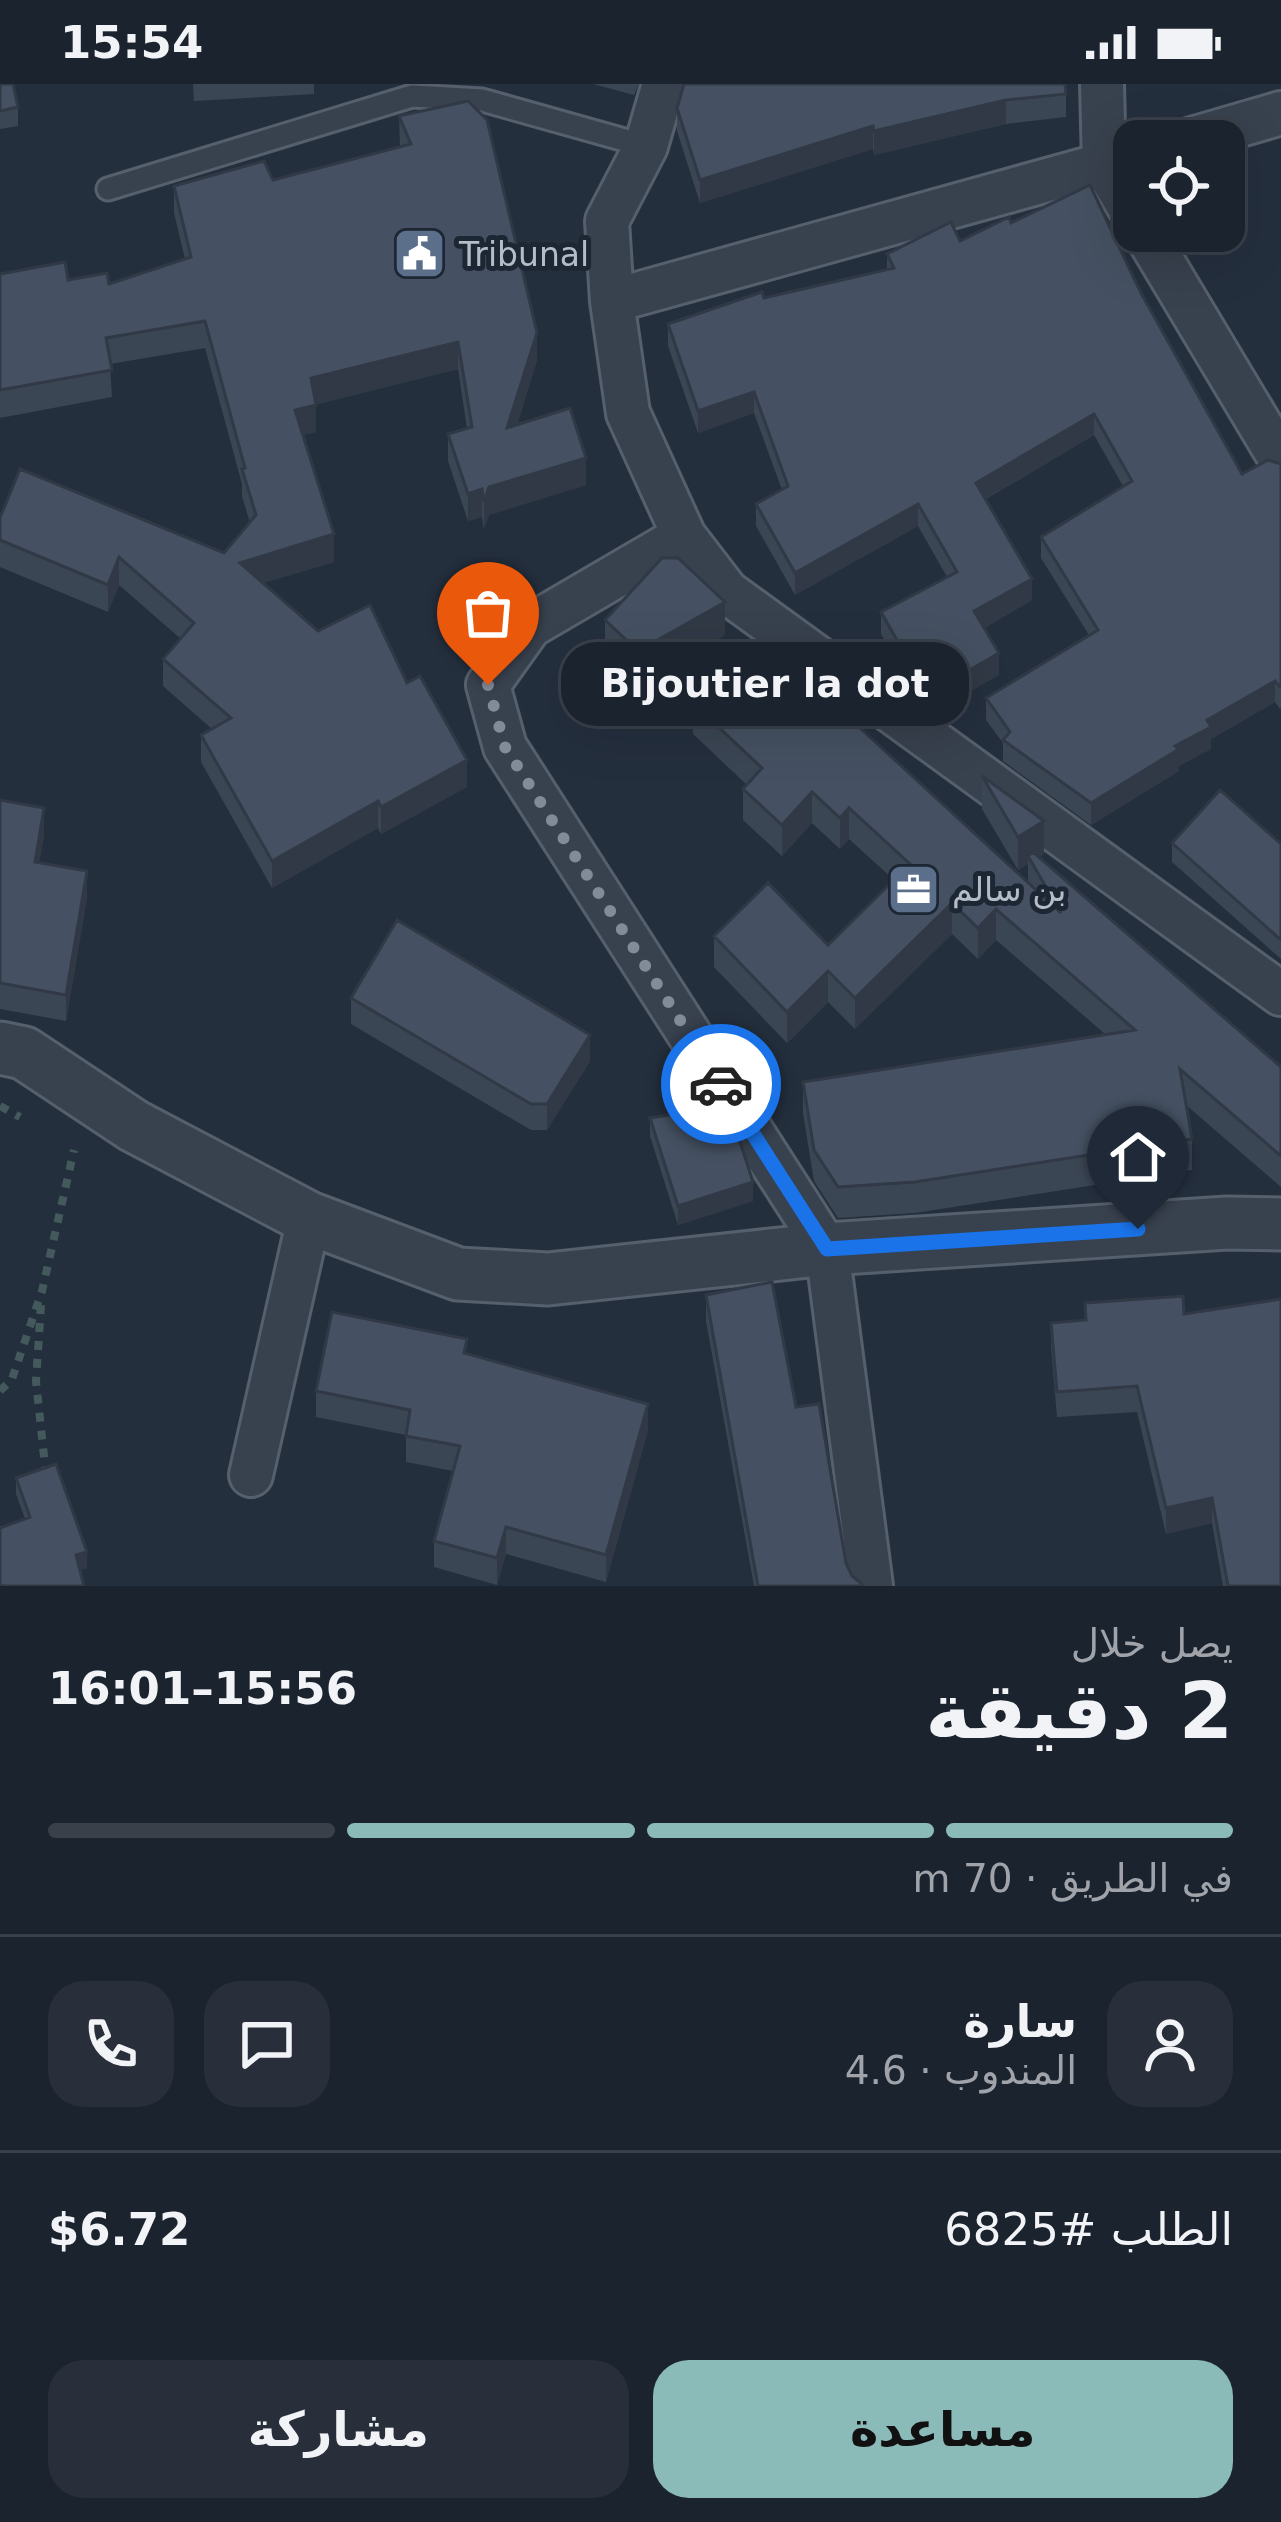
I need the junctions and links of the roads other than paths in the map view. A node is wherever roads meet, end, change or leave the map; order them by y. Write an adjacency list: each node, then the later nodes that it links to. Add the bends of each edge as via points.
1 (664, 84): 6 (street)
2 (1102, 84): 5 (street)
3 (1281, 113): 4 (street)
4 (1245, 124)
5 (1113, 133)
6 (646, 146): 8 (lane, via 482,100 412,96); 10 (street, via 607,220)
7 (1113, 162): 10 (street)
8 (107, 189)
9 (1157, 252): 11 (street)
10 (612, 302): 12 (street, via 628,413)
11 (1281, 460)
12 (684, 536): 13 (street, via 727,592); 17 (street, via 530,626 488,685 505,747)
13 (1281, 994)
14 (0, 1048): 15 (street, via 24,1054 134,1126)
15 (309, 1218): 17 (street, via 458,1274 548,1279); 18 (street)
16 (1281, 1224): 17 (street)
17 (827, 1249): 19 (street)
18 (251, 1475)
19 (871, 1586)

